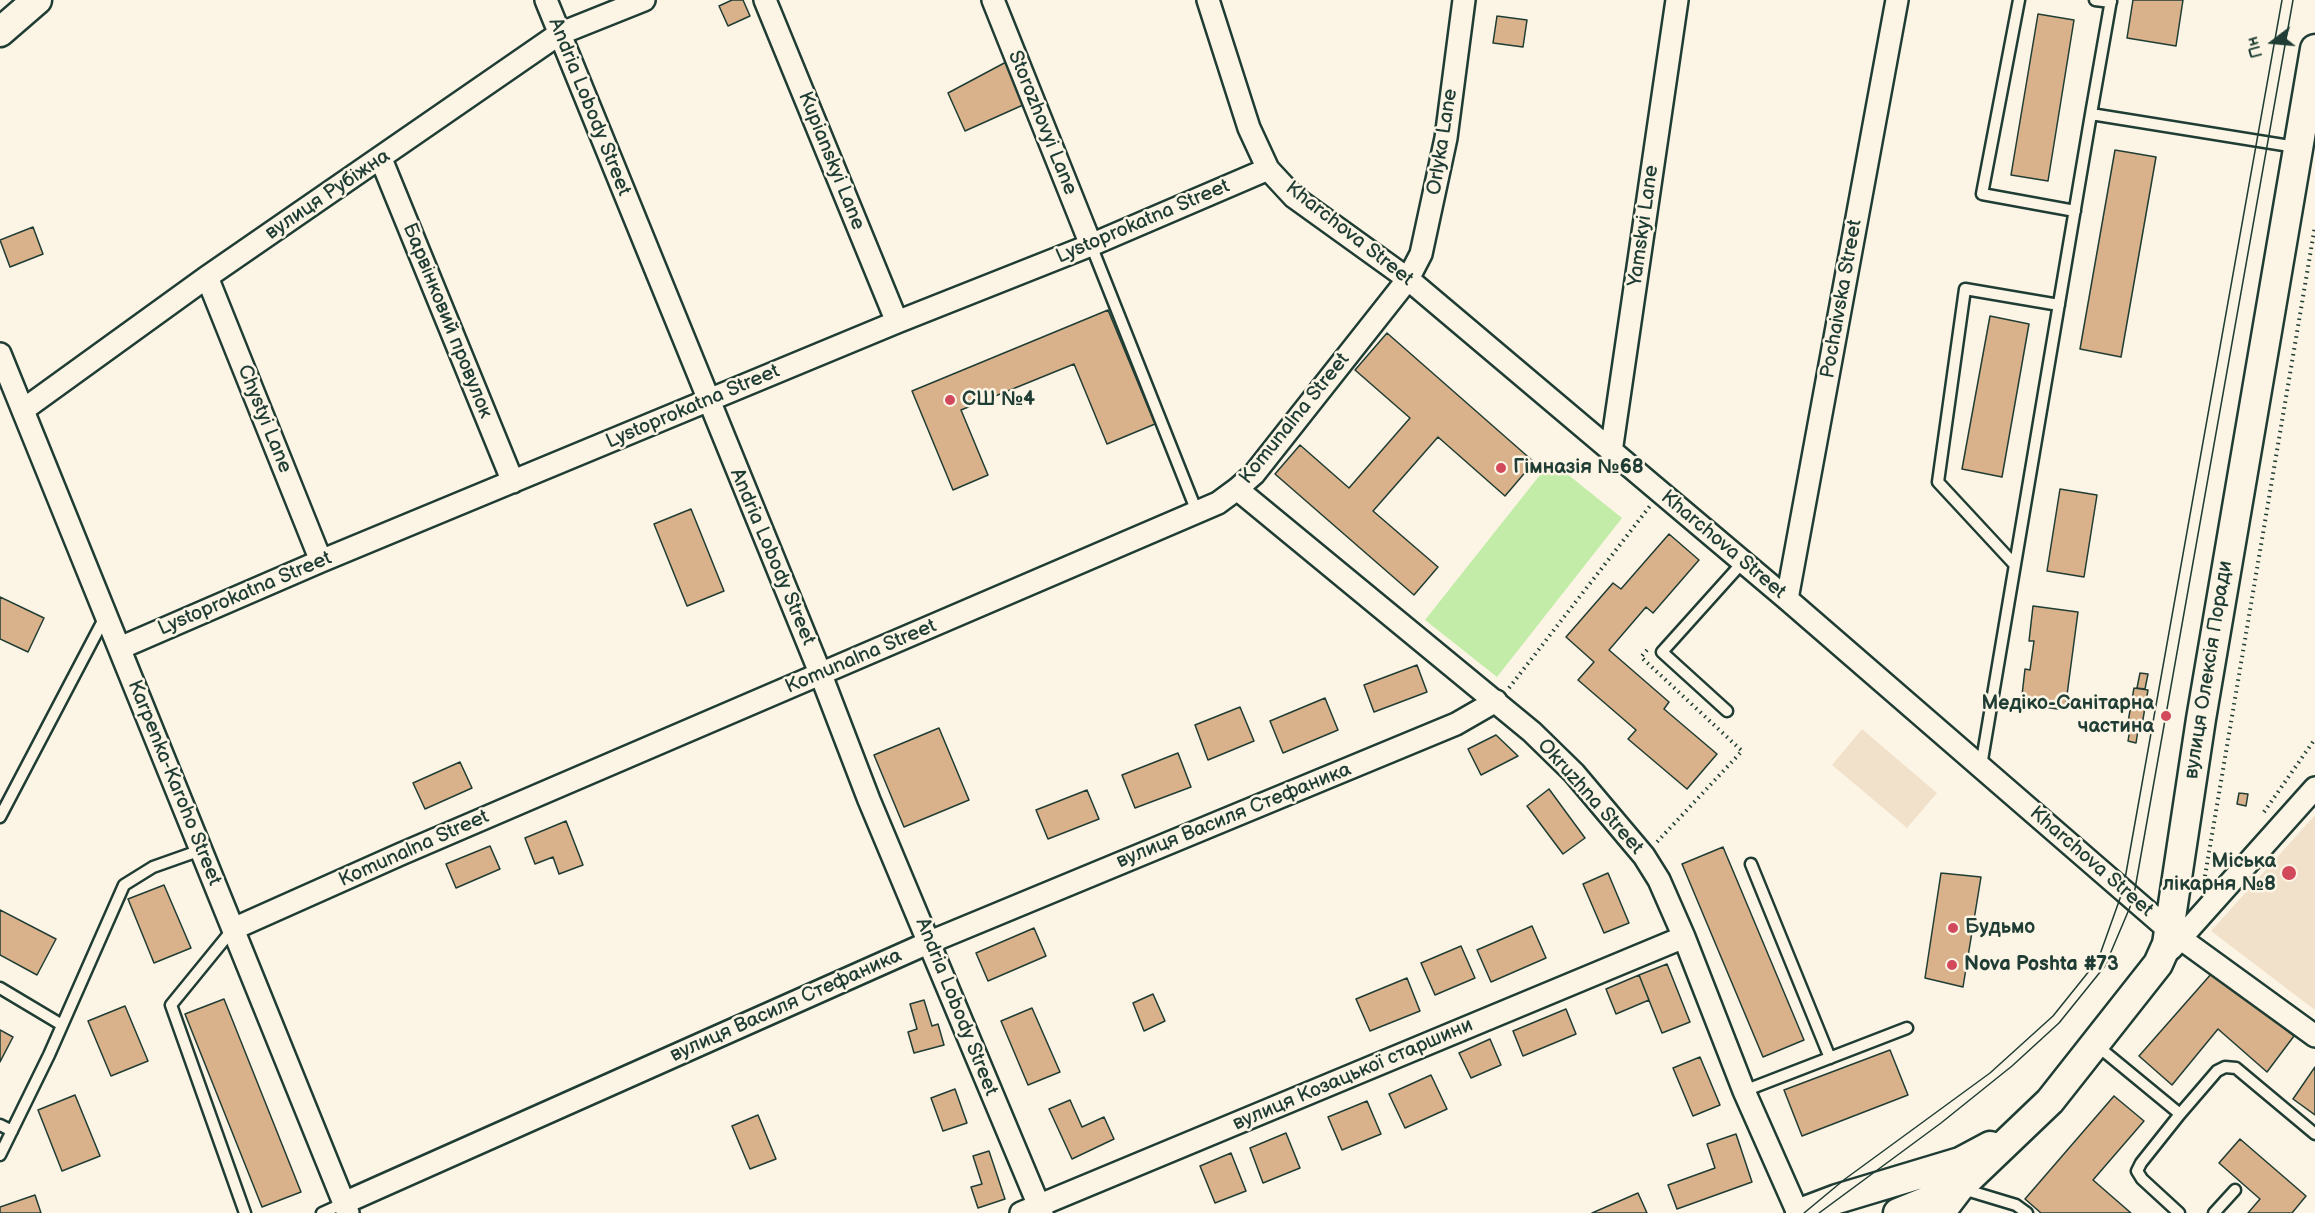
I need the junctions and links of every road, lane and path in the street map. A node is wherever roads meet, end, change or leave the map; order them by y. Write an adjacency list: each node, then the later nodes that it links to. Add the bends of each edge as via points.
1 (546, 0): 12 (street, Andria Lobody Street)
2 (644, 0): 12 (street, вулиця Рубіжна)
3 (765, 0): 24 (street, Kupianskyi Lane)
4 (993, 0): 20 (street, Storozhovyi Lane)
5 (1208, 0): 17 (street, Kharchova Street, via 1249,129)
6 (1464, 0): 22 (street, Orlyka Lane, via 1438,182 1427,233)
7 (1677, 0): 28 (street, Yamskyi Lane)
8 (1897, 0): 36 (street, Pochaivska Street)
9 (2019, 0): 18 (lane, via 1982,194)
10 (2096, 0): 11 (lane)
11 (2111, 1): 14 (lane)
12 (559, 34): 16 (street, вулиця Рубіжна); 26 (street, Andria Lobody Street)
13 (2315, 49): 15 (main road, вулиця Олексія Поради)
14 (2091, 114): 15 (lane); 18 (lane)
15 (2298, 148): 55 (main road, вулиця Олексія Поради, via 2200,719)
16 (381, 159): 21 (street, вулиця Рубіжна); 29 (street, Барвінковий провулок)
17 (1268, 169): 20 (street, Lystoprokatna Street); 22 (street, Kharchova Street, via 1294,197)
18 (2075, 211): 23 (lane)
19 (2315, 226): 51 (path)
20 (1090, 245): 24 (street, Lystoprokatna Street); 32 (lane)
21 (207, 277): 27 (street, вулиця Рубіжна); 33 (street, Chystyi Lane)
22 (1408, 279): 28 (street, Kharchova Street); 30 (street, Komunalna Street, via 1254,474)
23 (2059, 305): 35 (lane); 35 (lane, via 1965,289 1938,483)
24 (897, 322): 26 (street, Lystoprokatna Street)
25 (0, 354): 27 (street, Karpenka-Karoho Street)
26 (707, 401): 29 (street, Lystoprokatna Street); 40 (street, Andria Lobody Street)
27 (23, 410): 37 (street, Karpenka-Karoho Street)
28 (1611, 452): 31 (street, Kharchova Street)
29 (513, 482): 33 (street, Lystoprokatna Street)
30 (1237, 489): 32 (street, Komunalna Street); 41 (street, Okruzhna Street)
31 (1660, 492): 34 (street, Kharchova Street); 41 (path, via 1514,683)
32 (1197, 512): 40 (street, Komunalna Street)
33 (321, 561): 38 (street, Lystoprokatna Street)
34 (1742, 563): 36 (street, Kharchova Street); 42 (lane, via 1662,652)
35 (2015, 565): 44 (lane)
36 (1787, 599): 44 (street, Kharchova Street)
37 (106, 615): 38 (street, Karpenka-Karoho Street); 47 (lane)
38 (120, 648): 48 (street, Karpenka-Karoho Street)
39 (1649, 648): 49 (path, via 1641,657 1742,751)
40 (821, 675): 52 (street, Komunalna Street); 54 (street, Andria Lobody Street)
41 (1496, 701): 49 (street, Okruzhna Street, via 1574,773); 54 (street, вулиця Василя Стефаника, via 1456,724)
42 (1727, 711)
43 (2315, 739): 46 (path)
44 (1982, 766): 55 (street, Kharchova Street)
45 (2315, 788): 55 (street)
46 (2261, 816)
47 (0, 817)
48 (201, 850): 52 (street, Karpenka-Karoho Street); 57 (lane, via 153,867 124,885)
49 (1644, 856): 53 (street, Okruzhna Street)
50 (1751, 864): 61 (lane)
51 (2202, 892)
52 (233, 929): 71 (street, Karpenka-Karoho Street); 73 (lane, via 171,1005)
53 (1684, 937): 62 (street, Okruzhna Street); 72 (street, вулиця Козацької старшини)
54 (930, 942): 71 (street, вулиця Василя Стефаника); 72 (street, Andria Lobody Street)
55 (2171, 942): 59 (street, Kharchova Street); 60 (main road, вулиця Олексія Поради)
56 (0, 988): 57 (lane)
57 (62, 1025): 66 (lane)
58 (1907, 1028): 61 (lane)
59 (2315, 1036)
60 (2095, 1044): 63 (main road, вулиця Олексія Поради); 64 (lane)
61 (1830, 1058): 62 (lane)
62 (1744, 1091): 75 (street, Okruzhna Street)
63 (2050, 1101): 69 (main road, вулиця Олексія Поради); 75 (main road, via 1982,1152 1960,1162)
64 (2180, 1114): 67 (lane, via 2225,1066 2236,1068); 79 (lane, via 2138,1171)
65 (0, 1125): 66 (lane)
66 (12, 1131): 68 (lane)
67 (2315, 1134)
68 (0, 1155)
69 (1959, 1188): 76 (main road); 77 (main road, вулиця Олексія Поради); 78 (lane, via 2016,1205)
70 (2235, 1190): 80 (lane)
71 (346, 1208): 74 (lane)
72 (1034, 1211)
73 (245, 1213)
74 (322, 1213)
75 (1799, 1213)
76 (1898, 1213)
77 (1940, 1213)
78 (2027, 1213)
79 (2179, 1213)
80 (2214, 1213)

